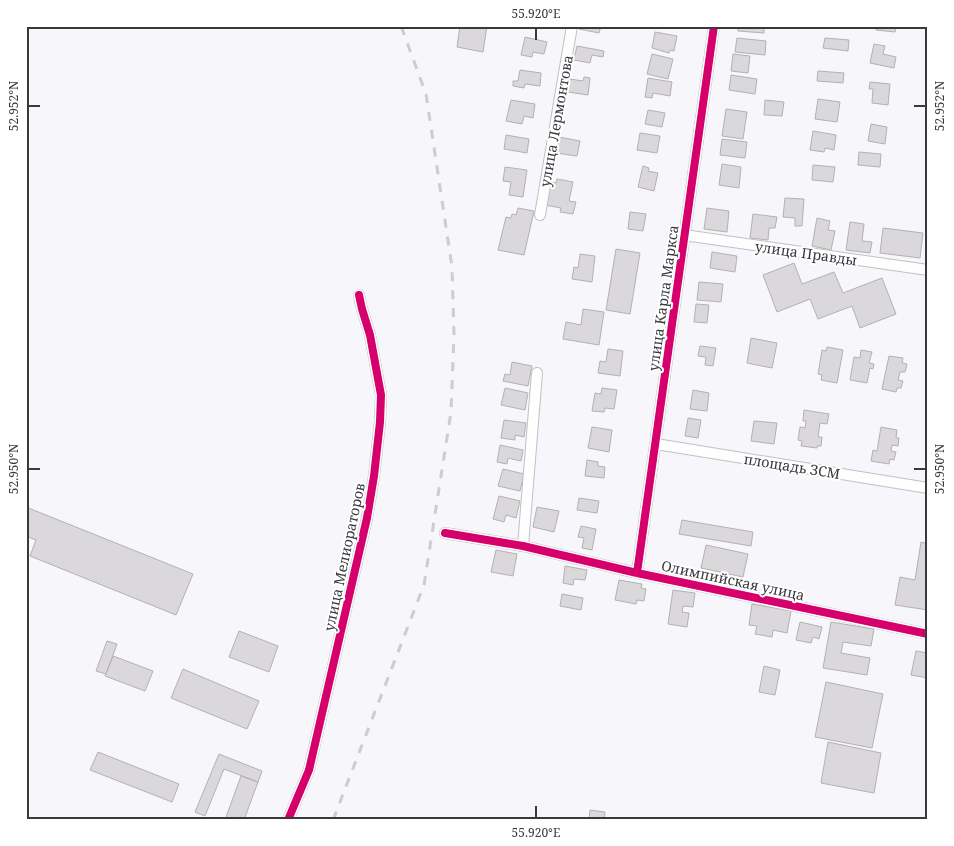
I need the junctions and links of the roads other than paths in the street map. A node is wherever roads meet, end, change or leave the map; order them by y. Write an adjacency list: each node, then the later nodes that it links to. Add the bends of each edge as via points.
1 (572, 26): 3 (street, улица Лермонтова)
2 (714, 26): 4 (street, улица Карла Маркса)
3 (540, 215)
4 (684, 235): 5 (street, улица Правды); 8 (street, улица Карла Маркса)
5 (928, 270)
6 (360, 295): 14 (street, улица Мелиораторов, via 381,395 374,476 309,770)
7 (537, 373): 11 (street)
8 (656, 444): 9 (street, площадь ЗСМ); 12 (street, улица Карла Маркса)
9 (928, 488)
10 (445, 533): 11 (street, Олимпийская улица)
11 (523, 546): 12 (street, Олимпийская улица)
12 (637, 573): 13 (street, Олимпийская улица)
13 (928, 634)
14 (288, 820)

